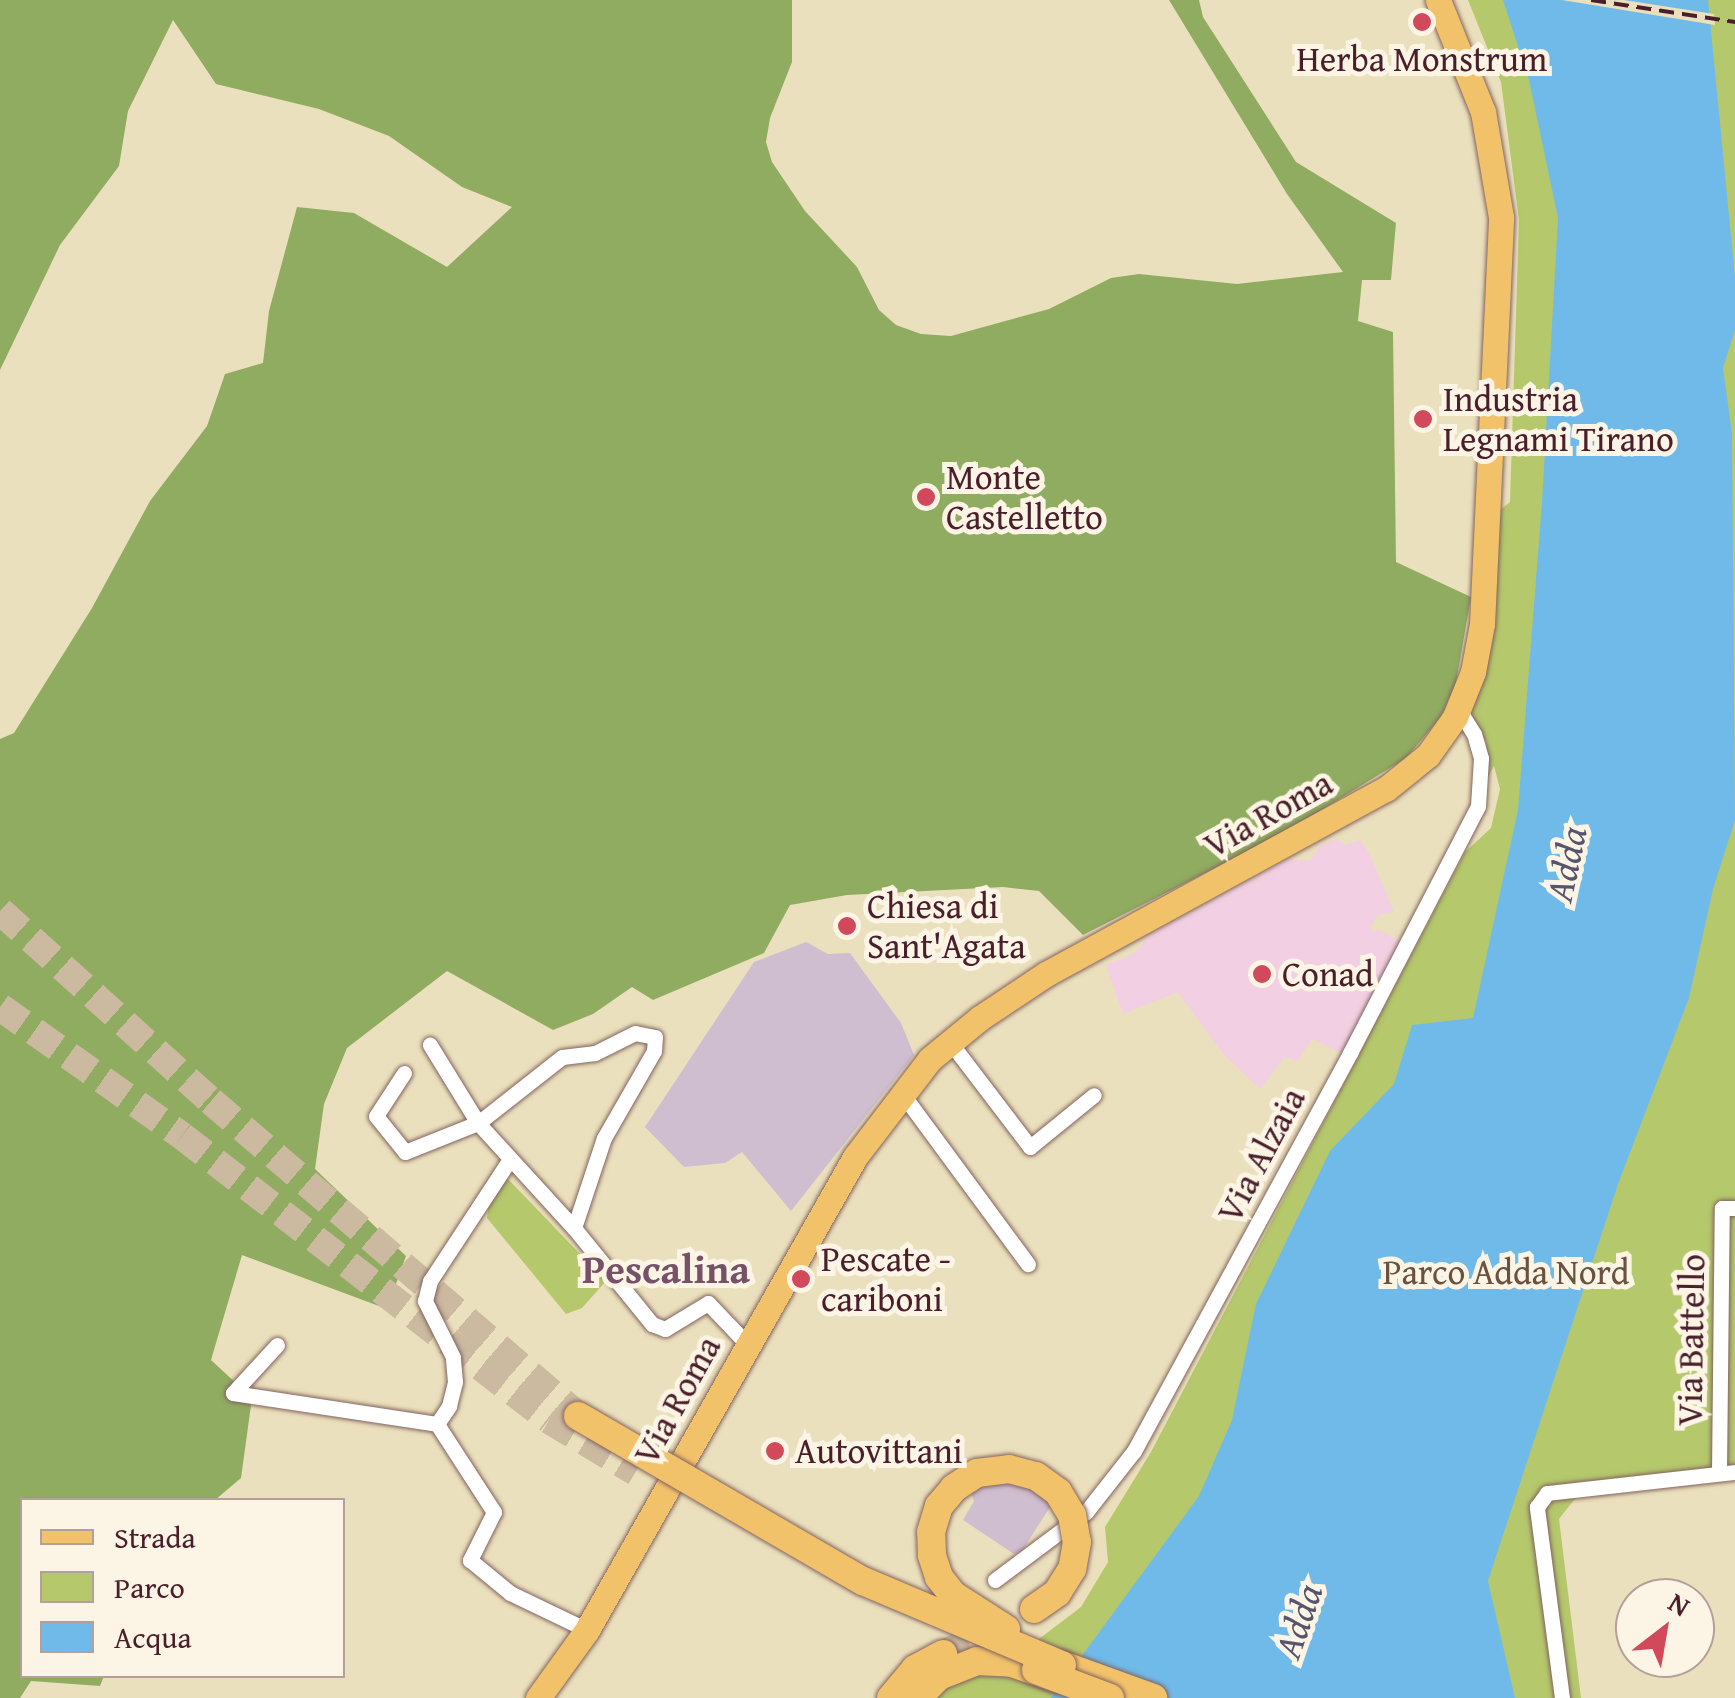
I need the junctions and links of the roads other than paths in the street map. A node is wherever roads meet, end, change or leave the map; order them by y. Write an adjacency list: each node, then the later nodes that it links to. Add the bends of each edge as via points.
1 (1438, 0): 2 (main road, Via Roma, via 1483,112 1501,217 1483,609 1477,656)
2 (1459, 710): 3 (main road, Via Roma, via 1434,748 1386,788 1046,974); 20 (street, Via Alzaia, via 1480,751 1478,806 1134,1450 1086,1512)
3 (950, 1042): 6 (main road, Via Roma); 7 (street, via 1030,1147)
4 (430, 1045): 8 (street)
5 (404, 1073): 8 (street, via 376,1116 405,1152)
6 (902, 1092): 12 (street); 14 (main road, Via Roma, via 846,1172)
7 (1094, 1095)
8 (478, 1124): 9 (street); 11 (street, via 562,1056 595,1053 635,1033 655,1037 654,1051 604,1138)
9 (510, 1159): 11 (street); 17 (street, via 430,1281 424,1301 453,1357 449,1406)
10 (1728, 1208): 13 (street, Via Battello)
11 (574, 1228): 14 (street, via 652,1324 665,1330 708,1303)
12 (1028, 1264)
13 (1729, 1334): 19 (street, Via Battello)
14 (748, 1345): 22 (main road, Via Roma)
15 (277, 1346): 17 (street, via 234,1392)
16 (578, 1416): 24 (highway, bridge, via 863,1581)
17 (437, 1424): 22 (street, via 494,1512 470,1560 510,1593)
18 (636, 1472): 27 (highway, bridge, via 886,1609)
19 (1727, 1472): 29 (street, via 1547,1493 1537,1506)
20 (995, 1580)
21 (1024, 1615): 24 (highway, bridge, via 1057,1592 1072,1569 1078,1542 1072,1515 1054,1488 1036,1476 1009,1468 977,1473 954,1488 936,1514 930,1537 935,1568 957,1598)
22 (588, 1630): 26 (main road, Via Roma)
23 (943, 1654): 25 (highway, via 916,1669)
24 (1062, 1664): 28 (highway)
25 (909, 1697): 27 (highway, bridge, via 950,1670 994,1660)
26 (538, 1698)
27 (1110, 1698)
28 (1153, 1698)
29 (1562, 1698)

